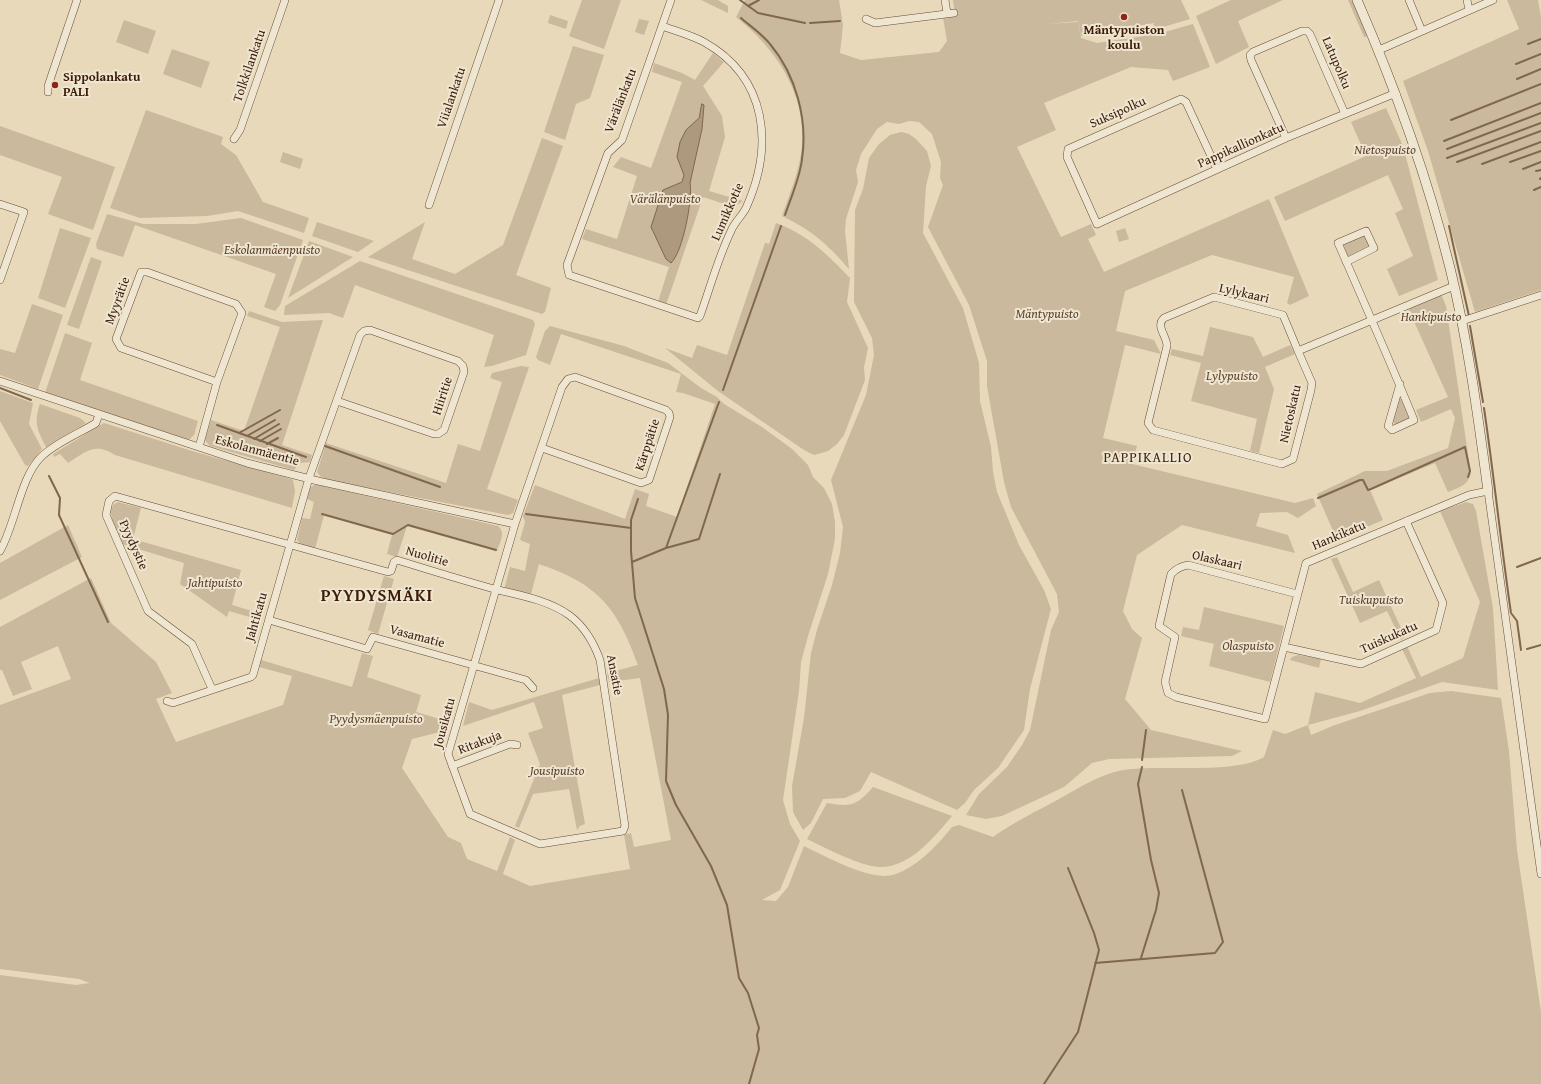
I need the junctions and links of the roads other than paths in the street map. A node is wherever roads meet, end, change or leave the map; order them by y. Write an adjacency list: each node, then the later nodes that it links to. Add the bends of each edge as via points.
1 (77, 0): 15 (street)
2 (285, 0): 19 (street, Tolkkilankatu, via 240,130)
3 (499, 0): 22 (street, Viialankatu)
4 (671, 0): 12 (street, Värälänkatu)
5 (945, 0): 11 (street, via 951,13 875,23)
6 (1357, 0): 14 (street)
7 (1409, 0): 13 (street)
8 (1467, 0): 10 (street)
9 (1493, 0): 10 (street)
10 (1469, 10): 13 (street)
11 (866, 19)
12 (662, 26): 25 (street, Värälänkatu, via 622,140 606,157 567,265); 25 (street, Lumikkotie, via 704,42 721,54 743,76 752,92 762,123 763,146 758,173 746,206 731,230 698,318)
13 (1422, 31): 14 (street)
14 (1378, 50): 16 (street)
15 (48, 92)
16 (1396, 93): 17 (street, Pappikallionkatu); 27 (street, via 1432,202)
17 (1345, 114): 18 (street, Pappikallionkatu); 18 (street, Latupolku, via 1310,34 1302,31 1250,55)
18 (1286, 138): 20 (street, Pappikallionkatu)
19 (234, 139)
20 (1217, 169): 23 (street, Pappikallionkatu); 23 (street, Suksipolku, via 1186,102 1181,99 1068,149 1067,157)
21 (0, 204): 26 (street, via 24,212)
22 (429, 205)
23 (1097, 224)
24 (1346, 262): 24 (street, via 1374,248 1366,231 1338,243); 29 (street)
25 (569, 275)
26 (0, 280)
27 (1454, 286): 29 (street); 30 (street)
28 (1541, 295): 30 (street)
29 (1372, 320): 31 (street); 34 (street)
30 (1462, 321): 41 (street)
31 (1298, 352): 37 (street, Nietoskatu, via 1312,383 1293,459 1289,462 1282,464); 37 (street, Lylykaari, via 1283,315 1214,297 1164,318 1160,326 1167,346 1148,423)
32 (0, 380): 36 (street, Eskolanmäentie)
33 (217, 382): 33 (street, Myyrätie, via 242,313 240,308 236,304 141,272 116,339 118,344 121,348); 38 (street, Myyrätie)
34 (1400, 384): 34 (street, via 1388,426 1392,430 1414,420)
35 (337, 401): 35 (street, Hiiritie, via 360,335 364,331 370,330 458,361 463,366 464,372 444,430 438,434); 40 (street, Hiiritie)
36 (99, 414): 38 (street, Eskolanmäentie); 45 (street, via 96,423 45,453 35,464 26,482 9,534)
37 (1153, 430)
38 (199, 447): 40 (street, Eskolanmäentie, via 247,463)
39 (542, 448): 39 (street, Kärppätie, via 562,387 568,379 575,378 669,413 670,417 649,480 645,483); 43 (street, Kärppätie)
40 (309, 478): 43 (street, Eskolanmäentie); 44 (street, Jahtikatu)
41 (1488, 491): 42 (street, Hankikatu, via 1469,495); 58 (street)
42 (1406, 521): 47 (street, Hankikatu, via 1306,562); 49 (street, Tuiskukatu, via 1443,603 1436,630 1361,664)
43 (515, 524): 46 (street, Jousikatu)
44 (290, 545): 46 (street, Nuolitie, via 388,572 391,572 397,560); 48 (street, Jahtikatu); 52 (street, Pyydystie, via 115,496 110,501 106,516 148,611 192,644)
45 (0, 551)
46 (496, 589): 50 (street, Jousikatu); 57 (street, Ansatie, via 563,611 578,623 596,650 604,680)
47 (1297, 594): 49 (street, Hankikatu); 54 (street, Olaskaari, via 1188,565 1171,574 1159,626 1175,638 1165,682 1166,690 1171,695)
48 (269, 620): 50 (street, Vasamatie, via 367,649 373,637); 52 (street, Jahtikatu, via 253,675)
49 (1284, 647): 54 (street, Hankikatu)
50 (474, 664): 51 (street, via 526,680); 56 (street, Jousikatu, via 448,754)
51 (533, 688)
52 (212, 689): 53 (street, Jahtikatu, via 174,703)
53 (167, 701)
54 (1265, 719)
55 (517, 745): 56 (street, Ritakuja, via 510,744)
56 (452, 766): 57 (street, Jousikatu, via 470,814 535,844 623,831)
57 (625, 826)
58 (1541, 874)

